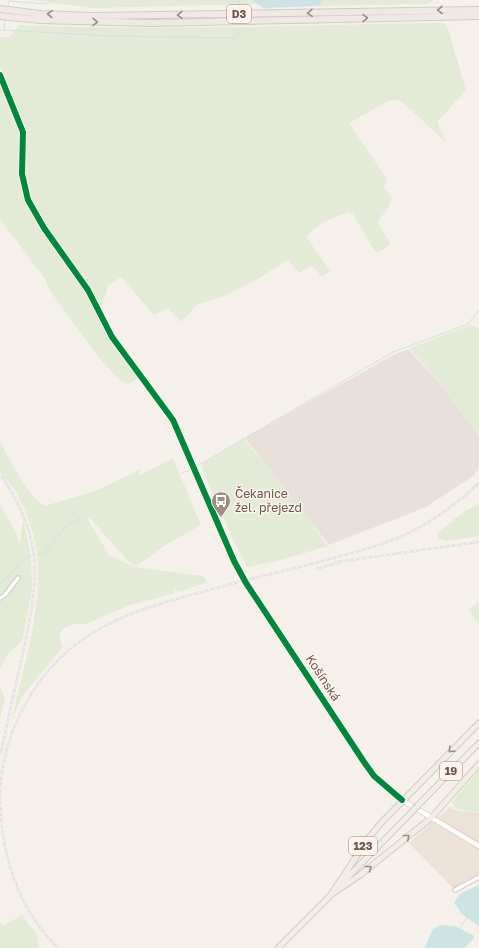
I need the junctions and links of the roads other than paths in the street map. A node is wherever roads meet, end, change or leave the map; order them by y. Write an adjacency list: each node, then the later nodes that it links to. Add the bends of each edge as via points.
1 (0, 10): 2 (highway, D3, one-way to 1, via 93,16)
2 (479, 10)
3 (0, 16): 4 (highway, D3, one-way to 4, via 78,22 151,23)
4 (479, 16)
5 (0, 75): 11 (street, Košínská, via 24,132 22,174 28,200 44,228 88,290 112,337 173,420 246,583 364,762 378,780)
6 (18, 578): 7 (street)
7 (0, 598)
8 (479, 723): 11 (main road, one-way to 11)
9 (479, 743): 16 (main road, 19, bridge)
10 (479, 764): 12 (main road)
11 (402, 800): 12 (main road, Košínská); 16 (main road, 123, via 368,839)
12 (431, 818): 13 (main road, Košínská); 16 (main road, 123, one-way to 12)
13 (479, 846)
14 (479, 877): 15 (street)
15 (455, 890)
16 (330, 896): 17 (main road, 19)
17 (278, 948)

